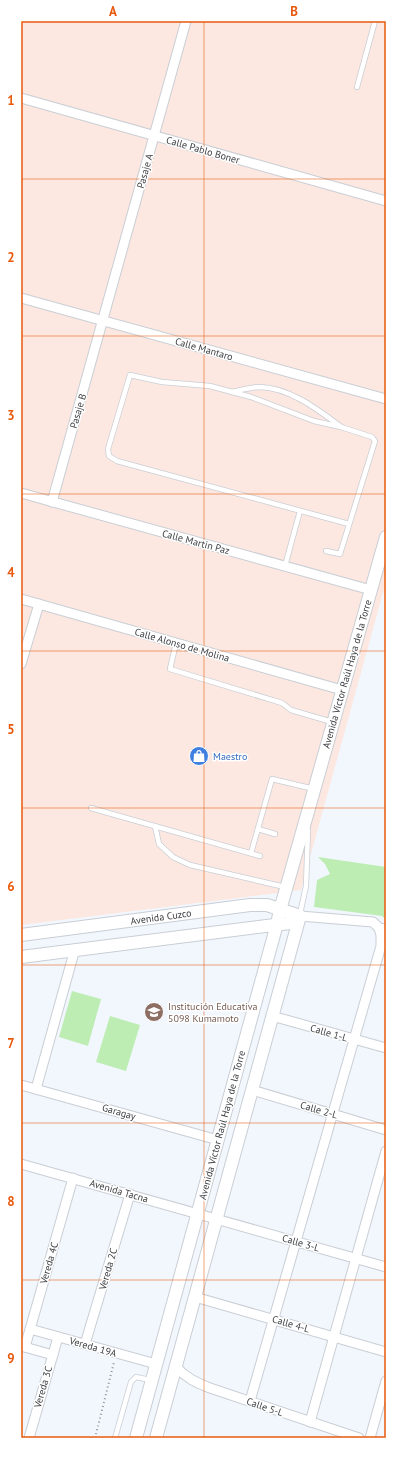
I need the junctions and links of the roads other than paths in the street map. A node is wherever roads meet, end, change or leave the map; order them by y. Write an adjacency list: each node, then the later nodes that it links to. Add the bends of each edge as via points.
1 (186, 21): 5 (street, Pasaje A)
2 (375, 21): 3 (lane)
3 (357, 87)
4 (21, 98): 5 (street, Calle Pablo Boner)
5 (154, 136): 6 (street, Calle Pablo Boner); 8 (street, Pasaje A)
6 (386, 201)
7 (21, 298): 8 (street, Calle Mantaro)
8 (103, 321): 10 (street, Calle Mantaro); 13 (street, Pasaje B)
9 (230, 392): 11 (lane, via 251,397 314,421); 11 (lane, via 258,387 274,389 314,406); 14 (lane, via 210,386 162,382 130,375 108,449 109,456 117,461)
10 (386, 399)
11 (341, 427): 15 (lane, via 372,437 375,441)
12 (21, 493): 13 (street, Calle Martin Paz)
13 (52, 502): 18 (street, Calle Martin Paz)
14 (300, 511): 15 (lane); 18 (lane)
15 (349, 524): 17 (lane, via 340,554)
16 (386, 537): 19 (street, Avenida Víctor Raúl Haya de la Torre)
17 (326, 551)
18 (285, 566): 19 (street, Calle Martin Paz)
19 (371, 590): 24 (street, Avenida Víctor Raúl Haya de la Torre)
20 (21, 599): 21 (street, Calle Alonso de Molina)
21 (39, 604): 22 (street, Calle Alonso de Molina); 23 (street)
22 (176, 643): 24 (street, Calle Alonso de Molina); 25 (lane, via 170,669 282,703 291,710)
23 (21, 664)
24 (342, 690): 25 (street, Avenida Víctor Raúl Haya de la Torre)
25 (333, 723): 26 (street, Avenida Víctor Raúl Haya de la Torre)
26 (314, 789): 28 (street, Avenida Víctor Raúl Haya de la Torre); 30 (lane, via 272,779)
27 (91, 808): 29 (lane)
28 (308, 812): 34 (street, Avenida Víctor Raúl Haya de la Torre); 36 (lane, Avenida Víctor Raúl Haya de la Torre, via 306,886)
29 (155, 826): 32 (lane); 34 (lane, via 159,844 173,857 190,865)
30 (258, 829): 31 (lane); 32 (lane)
31 (275, 834)
32 (251, 853): 33 (lane)
33 (260, 856)
34 (287, 887): 35 (street, Avenida Víctor Raúl Haya de la Torre)
35 (280, 910): 36 (street, Avenida Cuzco); 37 (street, Avenida Víctor Raúl Haya de la Torre); 39 (street, Avenida Cuzco, via 261,904 250,905)
36 (299, 919): 37 (street, Avenida Cuzco); 38 (street, via 373,922); 42 (street, Avenida Víctor Raúl Haya de la Torre)
37 (277, 924): 40 (street, Avenida Cuzco); 50 (street, Avenida Víctor Raúl Haya de la Torre)
38 (383, 929): 43 (street, via 381,946)
39 (21, 935)
40 (75, 949): 41 (street, Avenida Cuzco); 46 (street)
41 (21, 957)
42 (272, 1016): 43 (street, Calle 1-L); 47 (street, Avenida Víctor Raúl Haya de la Torre)
43 (354, 1040): 44 (street, Calle 1-L); 48 (street)
44 (386, 1048)
45 (21, 1085): 46 (street, Garagay)
46 (36, 1089): 50 (street, Garagay)
47 (252, 1090): 48 (street, Calle 2-L); 56 (street, Avenida Víctor Raúl Haya de la Torre)
48 (332, 1114): 49 (street, Calle 2-L); 57 (street)
49 (386, 1130)
50 (218, 1140): 55 (street, Avenida Víctor Raúl Haya de la Torre)
51 (386, 1151): 58 (street)
52 (21, 1164): 53 (street, Avenida Tacna)
53 (73, 1178): 54 (street, Avenida Tacna); 62 (street, Vereda 4C)
54 (130, 1194): 55 (street, Avenida Tacna); 65 (street, Vereda 2C)
55 (198, 1214): 56 (street, Avenida Tacna); 69 (street, Avenida Víctor Raúl Haya de la Torre)
56 (217, 1218): 57 (street, Calle 3-L); 60 (street, Avenida Víctor Raúl Haya de la Torre)
57 (297, 1241): 58 (street, Calle 3-L); 61 (street)
58 (355, 1258): 59 (street, Calle 3-L); 64 (street)
59 (386, 1267)
60 (195, 1297): 61 (street, Calle 4-L); 70 (street, Avenida Víctor Raúl Haya de la Torre)
61 (274, 1320): 64 (street, Calle 4-L); 73 (street)
62 (30, 1329): 63 (street, Vereda 19A); 66 (street, Vereda 4C)
63 (58, 1337): 65 (street, Vereda 19A); 68 (street, Vereda 3C)
64 (334, 1337): 67 (street, Calle 4-L); 74 (street)
65 (86, 1344): 69 (street, Vereda 19A)
66 (23, 1347): 68 (street)
67 (386, 1352)
68 (52, 1355): 75 (street, Vereda 3C)
69 (156, 1364): 71 (street, Avenida Víctor Raúl Haya de la Torre)
70 (176, 1367): 73 (street, Calle 5-L, via 192,1381); 78 (street, Avenida Víctor Raúl Haya de la Torre)
71 (152, 1380): 76 (lane, via 136,1377 131,1382); 77 (street, Avenida Víctor Raúl Haya de la Torre)
72 (386, 1381): 80 (street)
73 (250, 1401): 74 (street, Calle 5-L)
74 (310, 1422): 79 (street, Calle 5-L)
75 (29, 1438)
76 (115, 1438)
77 (136, 1438)
78 (156, 1438)
79 (359, 1438)
80 (370, 1438)

